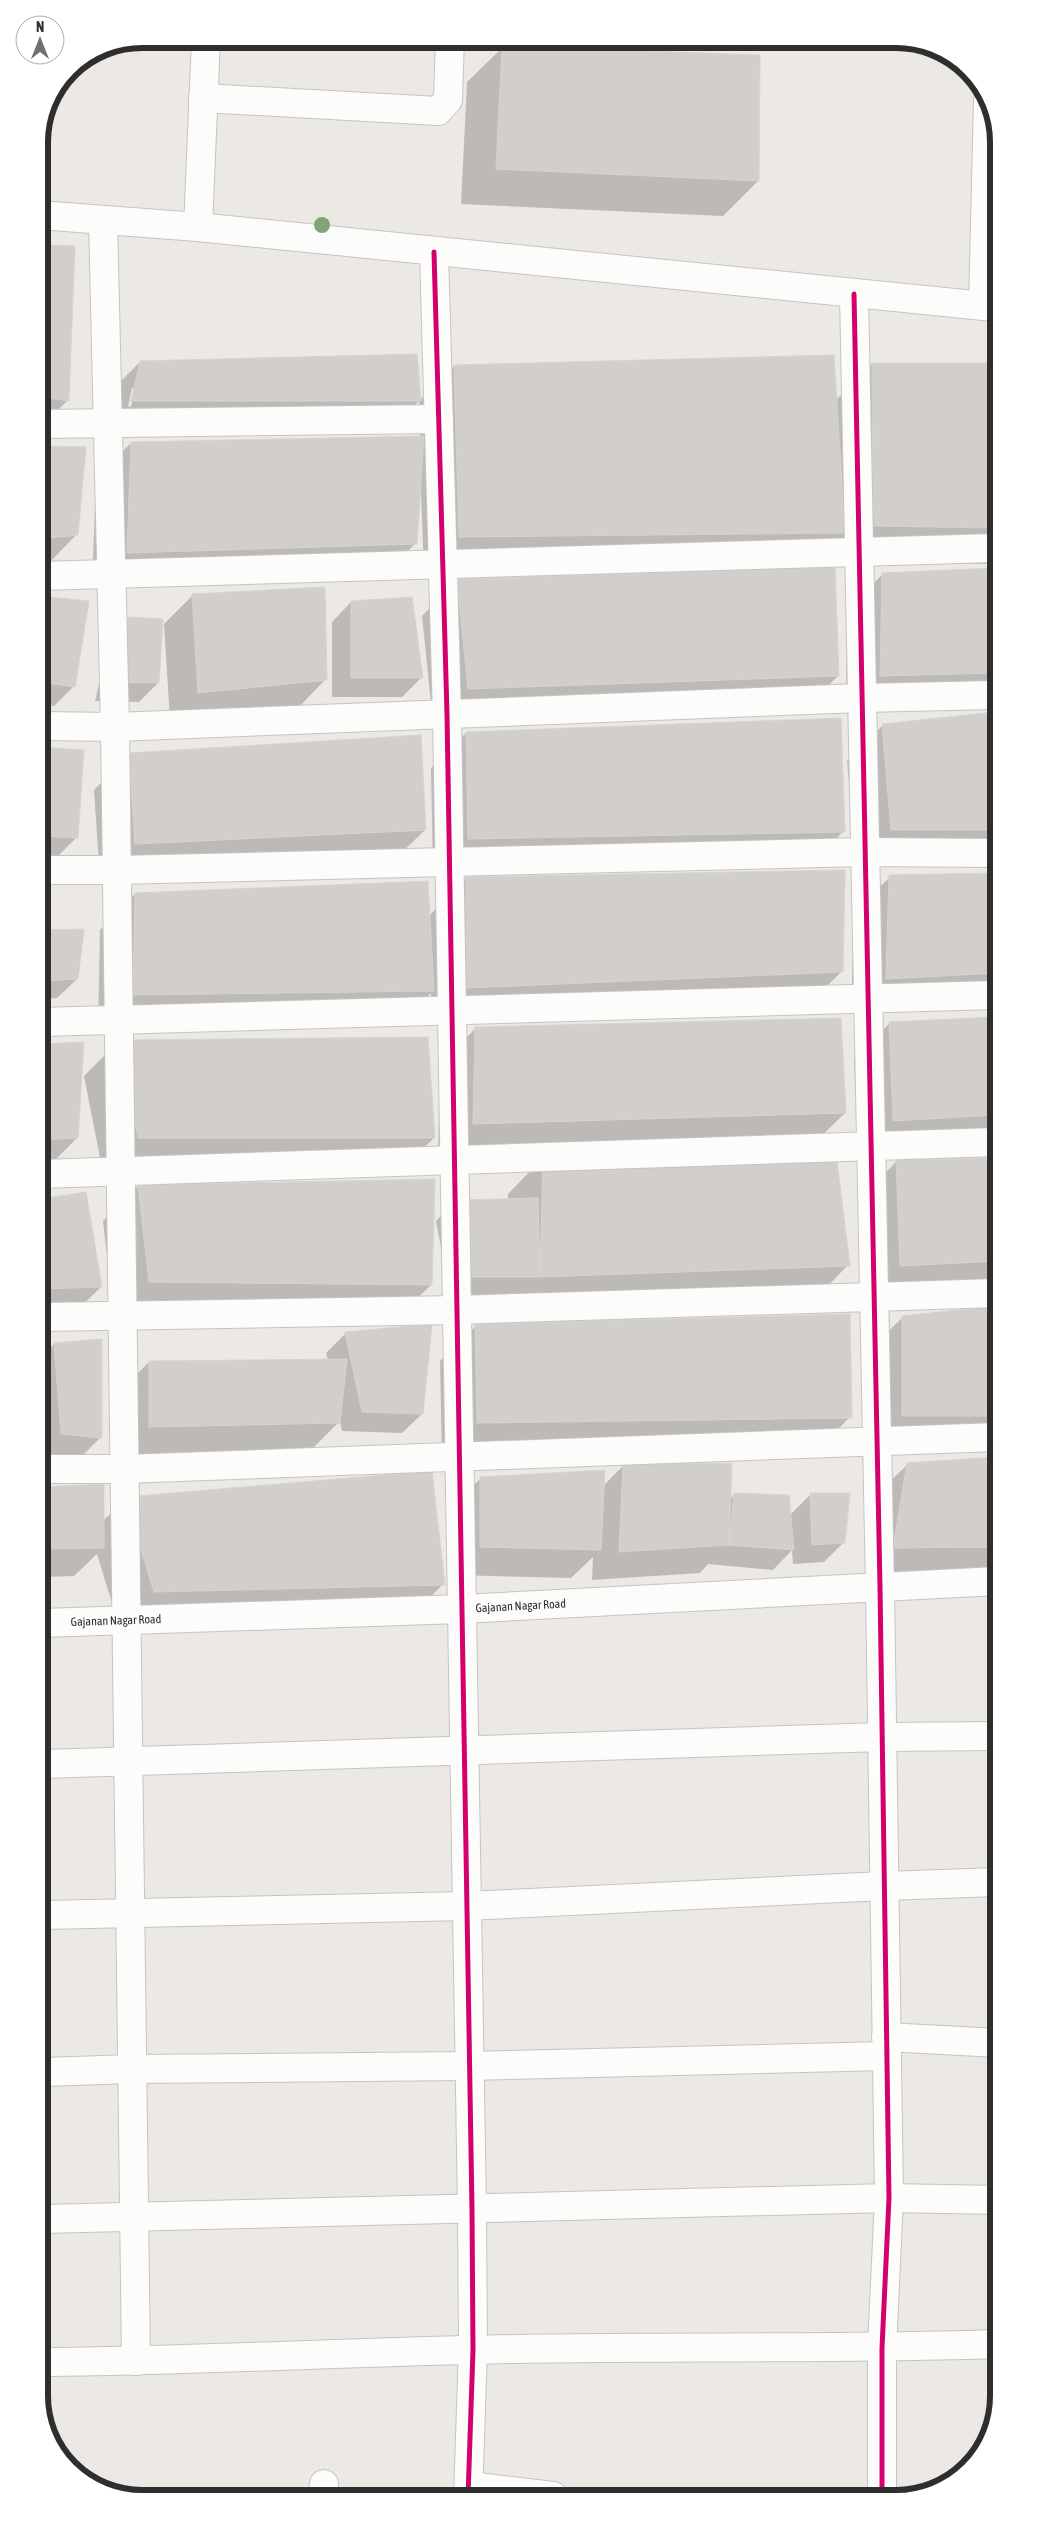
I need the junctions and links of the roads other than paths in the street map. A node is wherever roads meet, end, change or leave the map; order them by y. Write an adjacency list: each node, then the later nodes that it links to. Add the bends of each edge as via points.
1 (206, 48): 3 (street)
2 (450, 48): 3 (street, via 448,100 438,110)
3 (204, 98): 7 (street)
4 (988, 120): 10 (street)
5 (48, 216): 6 (street)
6 (103, 220): 7 (street); 12 (street)
7 (198, 226): 8 (street)
8 (434, 252): 9 (street); 11 (street)
9 (854, 294): 10 (street); 15 (street)
10 (988, 307)
11 (439, 419): 12 (street); 16 (street)
12 (108, 423): 13 (street); 17 (street)
13 (48, 424)
14 (991, 548): 15 (street)
15 (859, 551): 16 (street); 20 (street)
16 (443, 564): 17 (street); 21 (street)
17 (111, 574): 18 (street); 23 (street)
18 (48, 576)
19 (991, 695): 20 (street)
20 (861, 698): 21 (street); 24 (street)
21 (446, 714): 23 (street); 26 (street)
22 (48, 726): 23 (street)
23 (115, 727): 28 (street)
24 (864, 852): 25 (street); 26 (street); 30 (street)
25 (991, 853)
26 (449, 862): 28 (street); 31 (street)
27 (48, 870): 28 (street)
28 (117, 870): 32 (street)
29 (991, 995): 30 (street)
30 (867, 1000): 31 (street); 35 (street)
31 (452, 1012): 32 (street); 36 (street)
32 (119, 1021): 33 (street); 37 (street)
33 (48, 1022)
34 (991, 1142): 35 (street)
35 (870, 1146): 36 (street); 40 (street)
36 (454, 1161): 37 (street); 41 (street)
37 (120, 1172): 38 (street); 42 (street)
38 (48, 1174)
39 (991, 1293): 40 (street)
40 (873, 1295): 41 (street); 45 (street)
41 (456, 1310): 42 (street); 46 (street)
42 (122, 1316): 43 (street); 48 (street)
43 (48, 1317)
44 (991, 1437): 45 (street)
45 (876, 1441): 46 (street); 50 (street)
46 (459, 1457): 48 (street); 51 (street)
47 (48, 1469): 48 (street)
48 (124, 1469): 52 (street)
49 (991, 1581): 50 (street, Gajanan Nagar Road)
50 (880, 1587): 51 (street, Gajanan Nagar Road); 54 (street)
51 (461, 1609): 52 (street, Gajanan Nagar Road); 56 (street)
52 (126, 1619): 53 (street, Gajanan Nagar Road); 57 (street)
53 (48, 1623)
54 (882, 1736): 55 (street); 56 (street); 60 (street)
55 (991, 1736)
56 (463, 1749): 57 (street); 61 (street)
57 (128, 1760): 58 (street); 62 (street)
58 (48, 1764)
59 (991, 1882): 60 (street)
60 (884, 1886): 61 (street); 65 (street)
61 (466, 1906): 62 (street); 66 (street)
62 (130, 1913): 63 (street); 67 (street)
63 (48, 1915)
64 (991, 2043): 65 (street)
65 (886, 2046): 66 (street); 69 (street)
66 (468, 2066): 67 (street); 71 (street)
67 (132, 2069): 68 (street); 72 (street)
68 (48, 2072)
69 (889, 2198): 70 (street); 71 (street); 75 (street)
70 (991, 2200)
71 (472, 2209): 72 (street); 76 (street)
72 (134, 2217): 73 (street); 77 (street)
73 (48, 2219)
74 (991, 2344): 75 (street)
75 (882, 2348): 76 (street); 80 (street)
76 (473, 2350): 77 (street); 79 (street)
77 (136, 2361): 78 (street)
78 (48, 2362)
79 (468, 2490)
80 (882, 2490)

